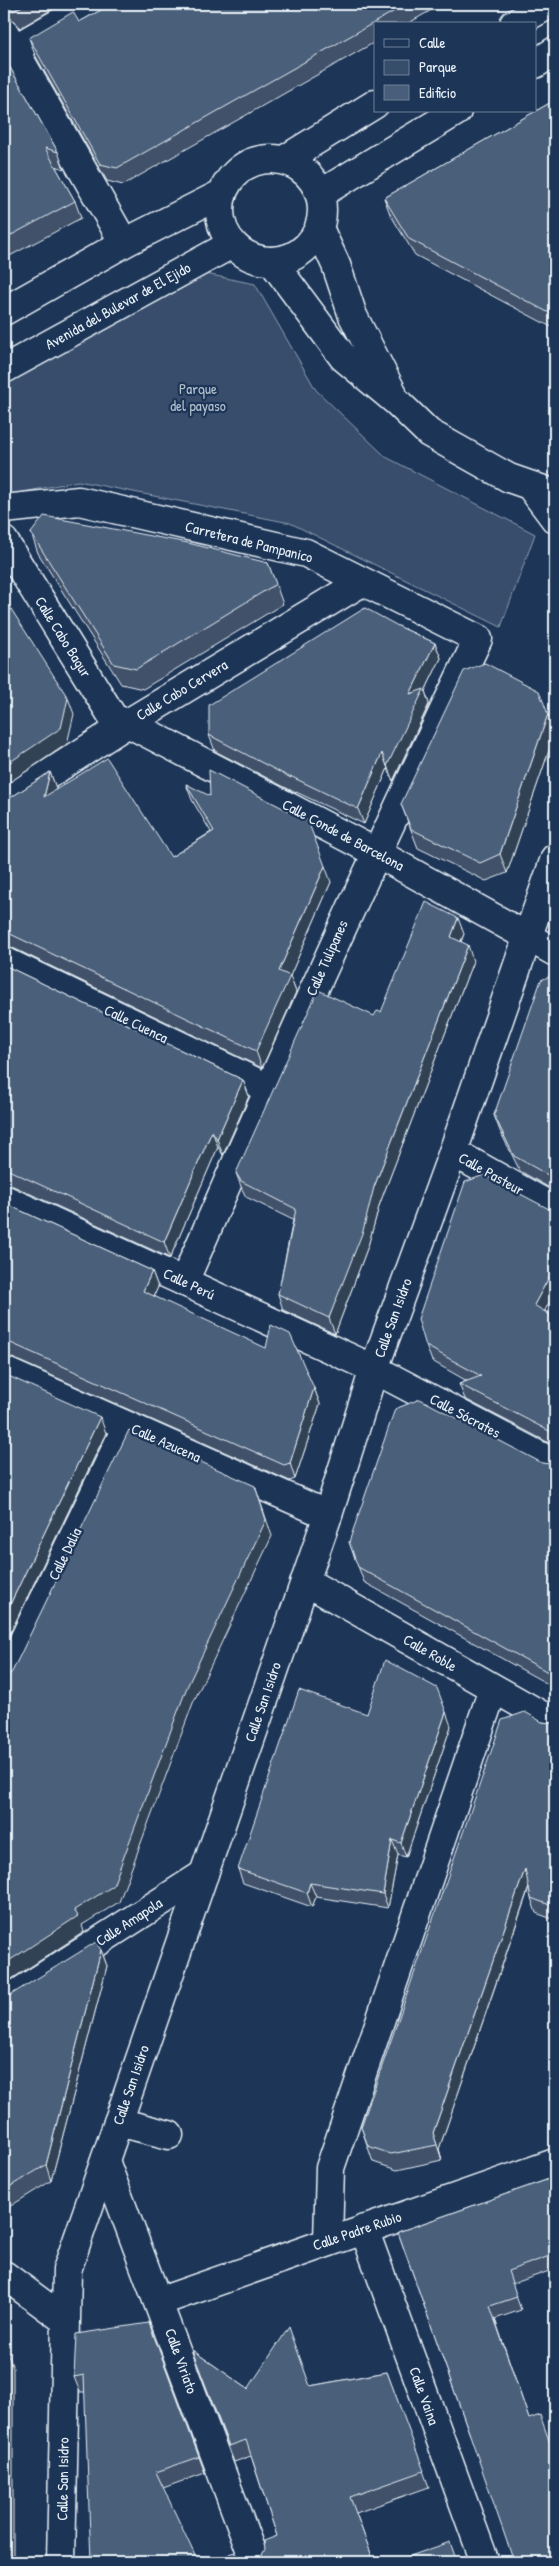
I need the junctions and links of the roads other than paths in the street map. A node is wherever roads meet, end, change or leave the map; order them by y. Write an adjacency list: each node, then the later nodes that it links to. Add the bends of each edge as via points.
1 (92, 4): 4 (street)
2 (550, 4): 3 (street)
3 (518, 22)
4 (9, 41): 13 (street)
5 (555, 51): 6 (street)
6 (536, 63)
7 (374, 105): 9 (street)
8 (455, 112): 11 (street)
9 (284, 160): 10 (street, via 268,158 253,161 228,180); 11 (street, via 300,166 312,178)
10 (221, 194): 13 (street); 14 (street, via 222,229)
11 (320, 194): 12 (street, via 323,212)
12 (319, 228): 15 (street, via 300,252); 18 (street, via 336,265 353,316)
13 (124, 243): 16 (street)
14 (232, 244): 15 (street, via 257,260); 17 (street, Avenida del Bulevar de El Ejido)
15 (272, 261): 18 (street, via 343,357)
16 (4, 311)
17 (4, 369)
18 (397, 402): 19 (street, via 429,433 509,478)
19 (543, 490): 21 (street)
20 (4, 508): 23 (street, Carretera de Pampanico, via 79,501 306,553)
21 (555, 519)
22 (4, 542): 25 (street, Calle Cabo Bagur, via 114,719)
23 (362, 582): 24 (street, Carretera de Pampanico); 25 (street, Calle Cabo Cervera)
24 (478, 639): 27 (street, Calle Tulipanes)
25 (128, 723): 26 (street, Calle Cabo Cervera); 27 (street, Calle Conde de Barcelona)
26 (4, 803)
27 (376, 852): 29 (street, Calle Conde de Barcelona); 32 (street, Calle Tulipanes)
28 (555, 858): 29 (street, Calle San Isidro)
29 (528, 937): 30 (street, Calle Conde de Barcelona); 33 (street, Calle San Isidro)
30 (555, 952)
31 (4, 961): 32 (street, Calle Cuenca)
32 (268, 1088): 36 (street, Calle Tulipanes)
33 (453, 1152): 35 (street, Calle Pasteur); 37 (street, Calle San Isidro)
34 (4, 1200): 36 (street, Calle Perú)
35 (555, 1209)
36 (184, 1282): 37 (street, Calle Perú)
37 (374, 1369): 40 (street, Calle Sócrates); 41 (street, Calle San Isidro)
38 (4, 1371): 39 (street, Calle Azucena)
39 (127, 1426): 41 (street, Calle Azucena); 43 (street, Calle Dalia)
40 (555, 1464)
41 (328, 1515): 42 (street, Calle San Isidro)
42 (305, 1581): 44 (street, Calle Roble); 46 (street, Calle San Isidro)
43 (4, 1681)
44 (493, 1688): 45 (street, Calle Roble); 53 (street, via 330,2168)
45 (555, 1723)
46 (204, 1874): 47 (street, Calle Amapola); 48 (street, Calle San Isidro)
47 (4, 2002)
48 (118, 2122): 49 (street); 50 (street, Calle San Isidro)
49 (169, 2135)
50 (105, 2161): 55 (street, Calle Viriato); 56 (street, Calle San Isidro, via 67,2270)
51 (555, 2162): 52 (street, Calle Padre Rubio)
52 (364, 2229): 53 (street, Calle Padre Rubio); 59 (street, Calle Vaina)
53 (328, 2241): 55 (street, Calle Padre Rubio)
54 (4, 2275): 56 (street)
55 (158, 2302): 58 (street, Calle Viriato)
56 (66, 2321): 57 (street, Calle San Isidro)
57 (61, 2562)
58 (255, 2562)
59 (485, 2562)

